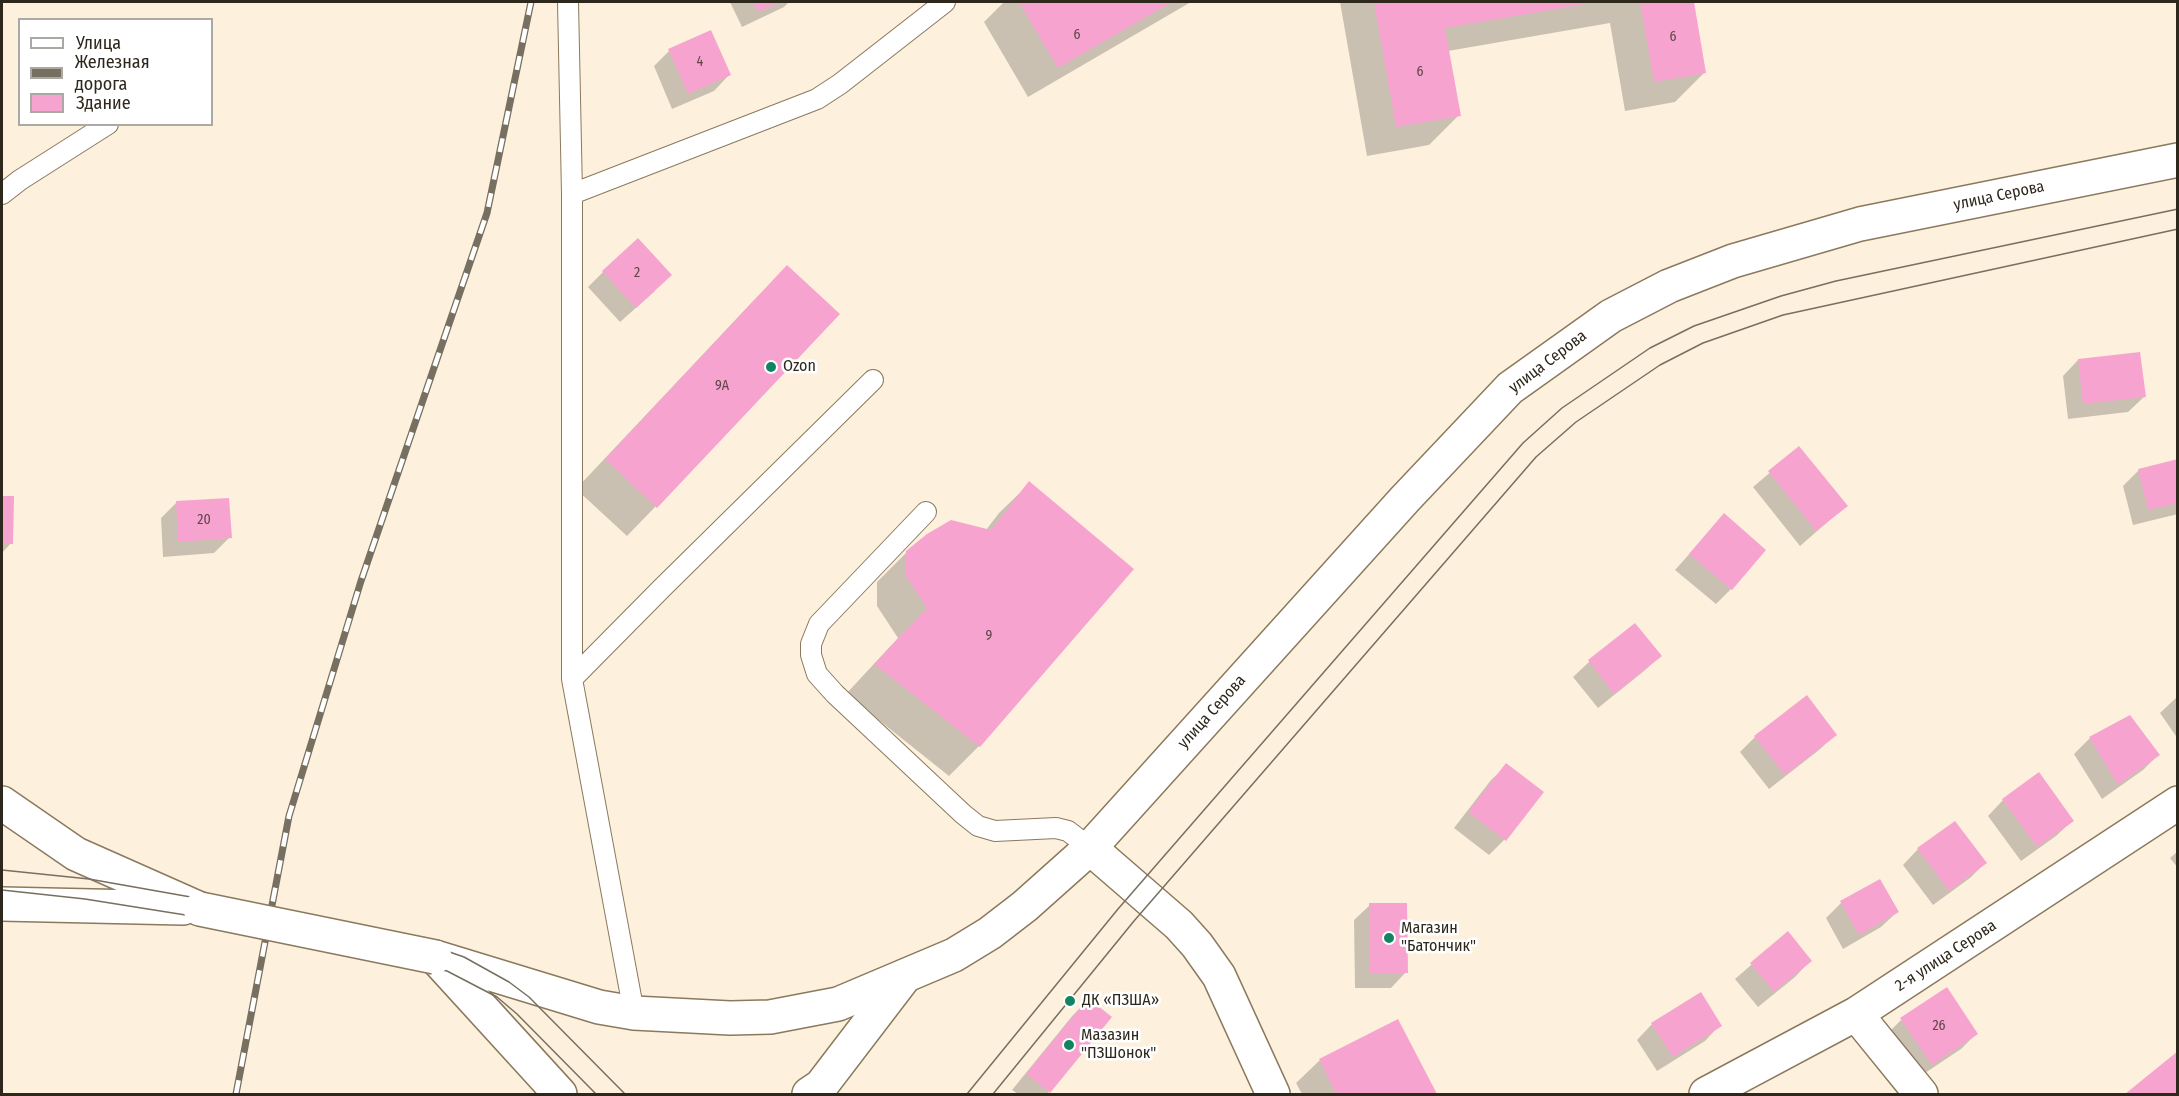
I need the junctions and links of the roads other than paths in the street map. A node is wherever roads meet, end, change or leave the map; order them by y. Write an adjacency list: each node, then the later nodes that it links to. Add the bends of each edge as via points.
1 (568, 2): 6 (lane)
2 (945, 2): 6 (lane, via 817,99)
3 (105, 126): 5 (lane)
4 (2178, 160): 12 (main road, улица Серова, via 1860,224 1733,261 1669,286 1611,316 1510,388)
5 (2, 194)
6 (572, 194): 9 (lane)
7 (873, 380): 9 (lane)
8 (926, 512): 12 (lane, via 819,624 811,644 817,674 978,826 995,831 1056,828 1068,831)
9 (572, 679): 17 (lane)
10 (2, 803): 14 (main road, via 76,854)
11 (2178, 803): 18 (main road, 2-я улица Серова)
12 (1090, 848): 16 (main road, улица Серова, via 1055,882 990,933 954,955); 21 (main road, via 1197,945 1219,976)
13 (2, 904): 14 (main road)
14 (200, 909): 15 (main road, улица Серова, bridge)
15 (435, 957): 17 (main road, улица Серова, via 599,1007); 19 (main road)
16 (905, 976): 17 (main road, улица Серова, via 838,1004 770,1017); 20 (main road)
17 (634, 1013)
18 (1856, 1014): 22 (main road, 2-я улица Серова); 23 (main road)
19 (560, 1095)
20 (810, 1095)
21 (1273, 1095)
22 (1706, 1095)
23 (1921, 1095)

